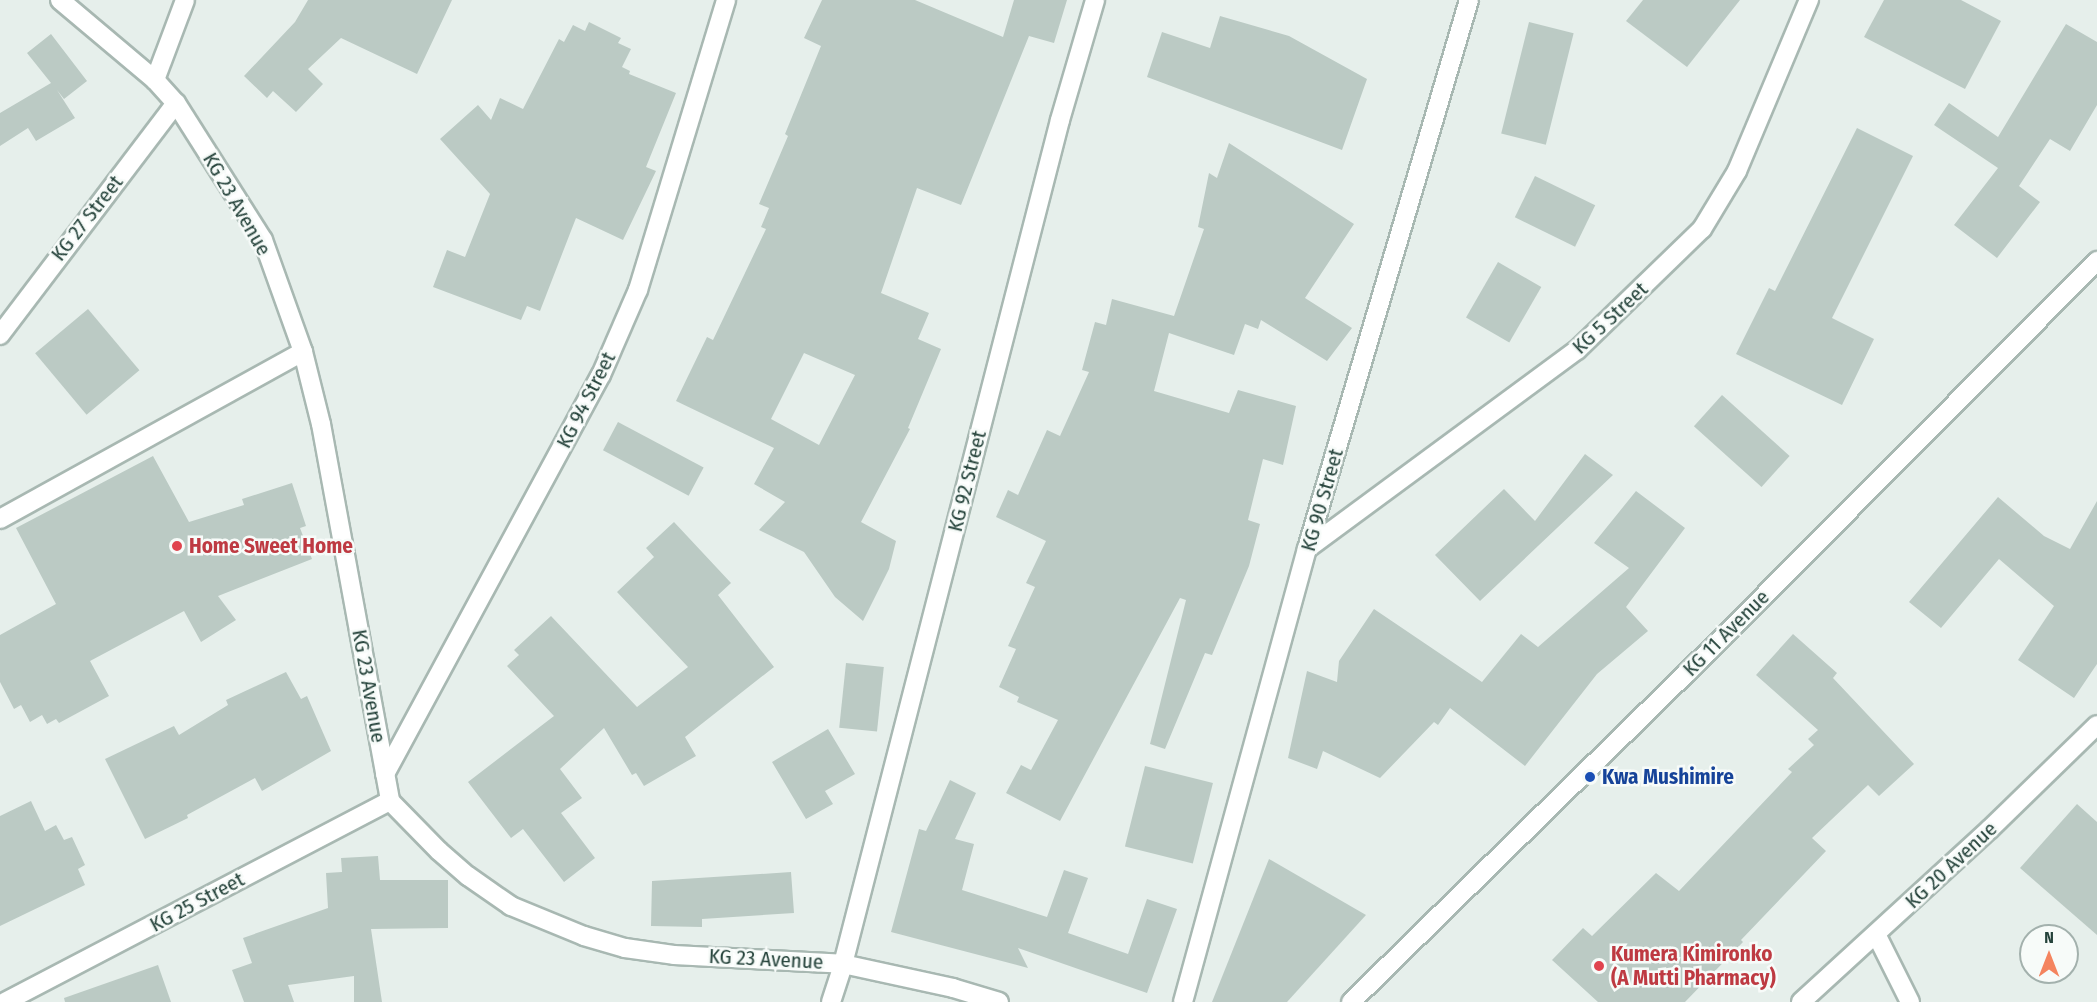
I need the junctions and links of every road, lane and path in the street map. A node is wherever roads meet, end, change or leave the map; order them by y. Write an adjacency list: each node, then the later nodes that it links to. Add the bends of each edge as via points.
1 (60, 0): 7 (street, KG 23 Avenue)
2 (185, 0): 7 (street)
3 (726, 0): 15 (street, KG 94 Street, via 639,290 601,375)
4 (1095, 0): 18 (street, KG 92 Street, via 1059,120)
5 (1469, 0): 13 (street, KG 90 Street)
6 (1809, 0): 13 (street, KG 5 Street, via 1737,171 1702,229 1577,350)
7 (155, 80): 8 (street, KG 23 Avenue)
8 (176, 103): 10 (street, KG 27 Street); 11 (street, KG 23 Avenue, via 263,240)
9 (2097, 261): 23 (street, KG 11 Avenue, via 1715,645)
10 (0, 335)
11 (303, 352): 12 (street); 15 (street, KG 23 Avenue, via 321,424)
12 (0, 519)
13 (1307, 549): 22 (street, KG 90 Street)
14 (2097, 727): 17 (street, KG 20 Avenue)
15 (385, 774): 16 (street, KG 23 Avenue)
16 (390, 801): 18 (street, KG 23 Avenue, via 447,857 512,906 584,936 625,948 674,955); 19 (street, KG 25 Street)
17 (1876, 934): 24 (street, KG 20 Avenue); 25 (street)
18 (843, 964): 20 (street, KG 92 Street); 21 (street, KG 23 Avenue)
19 (5, 1002)
20 (831, 1002)
21 (999, 1002)
22 (1183, 1002)
23 (1351, 1002)
24 (1801, 1002)
25 (1910, 1002)

